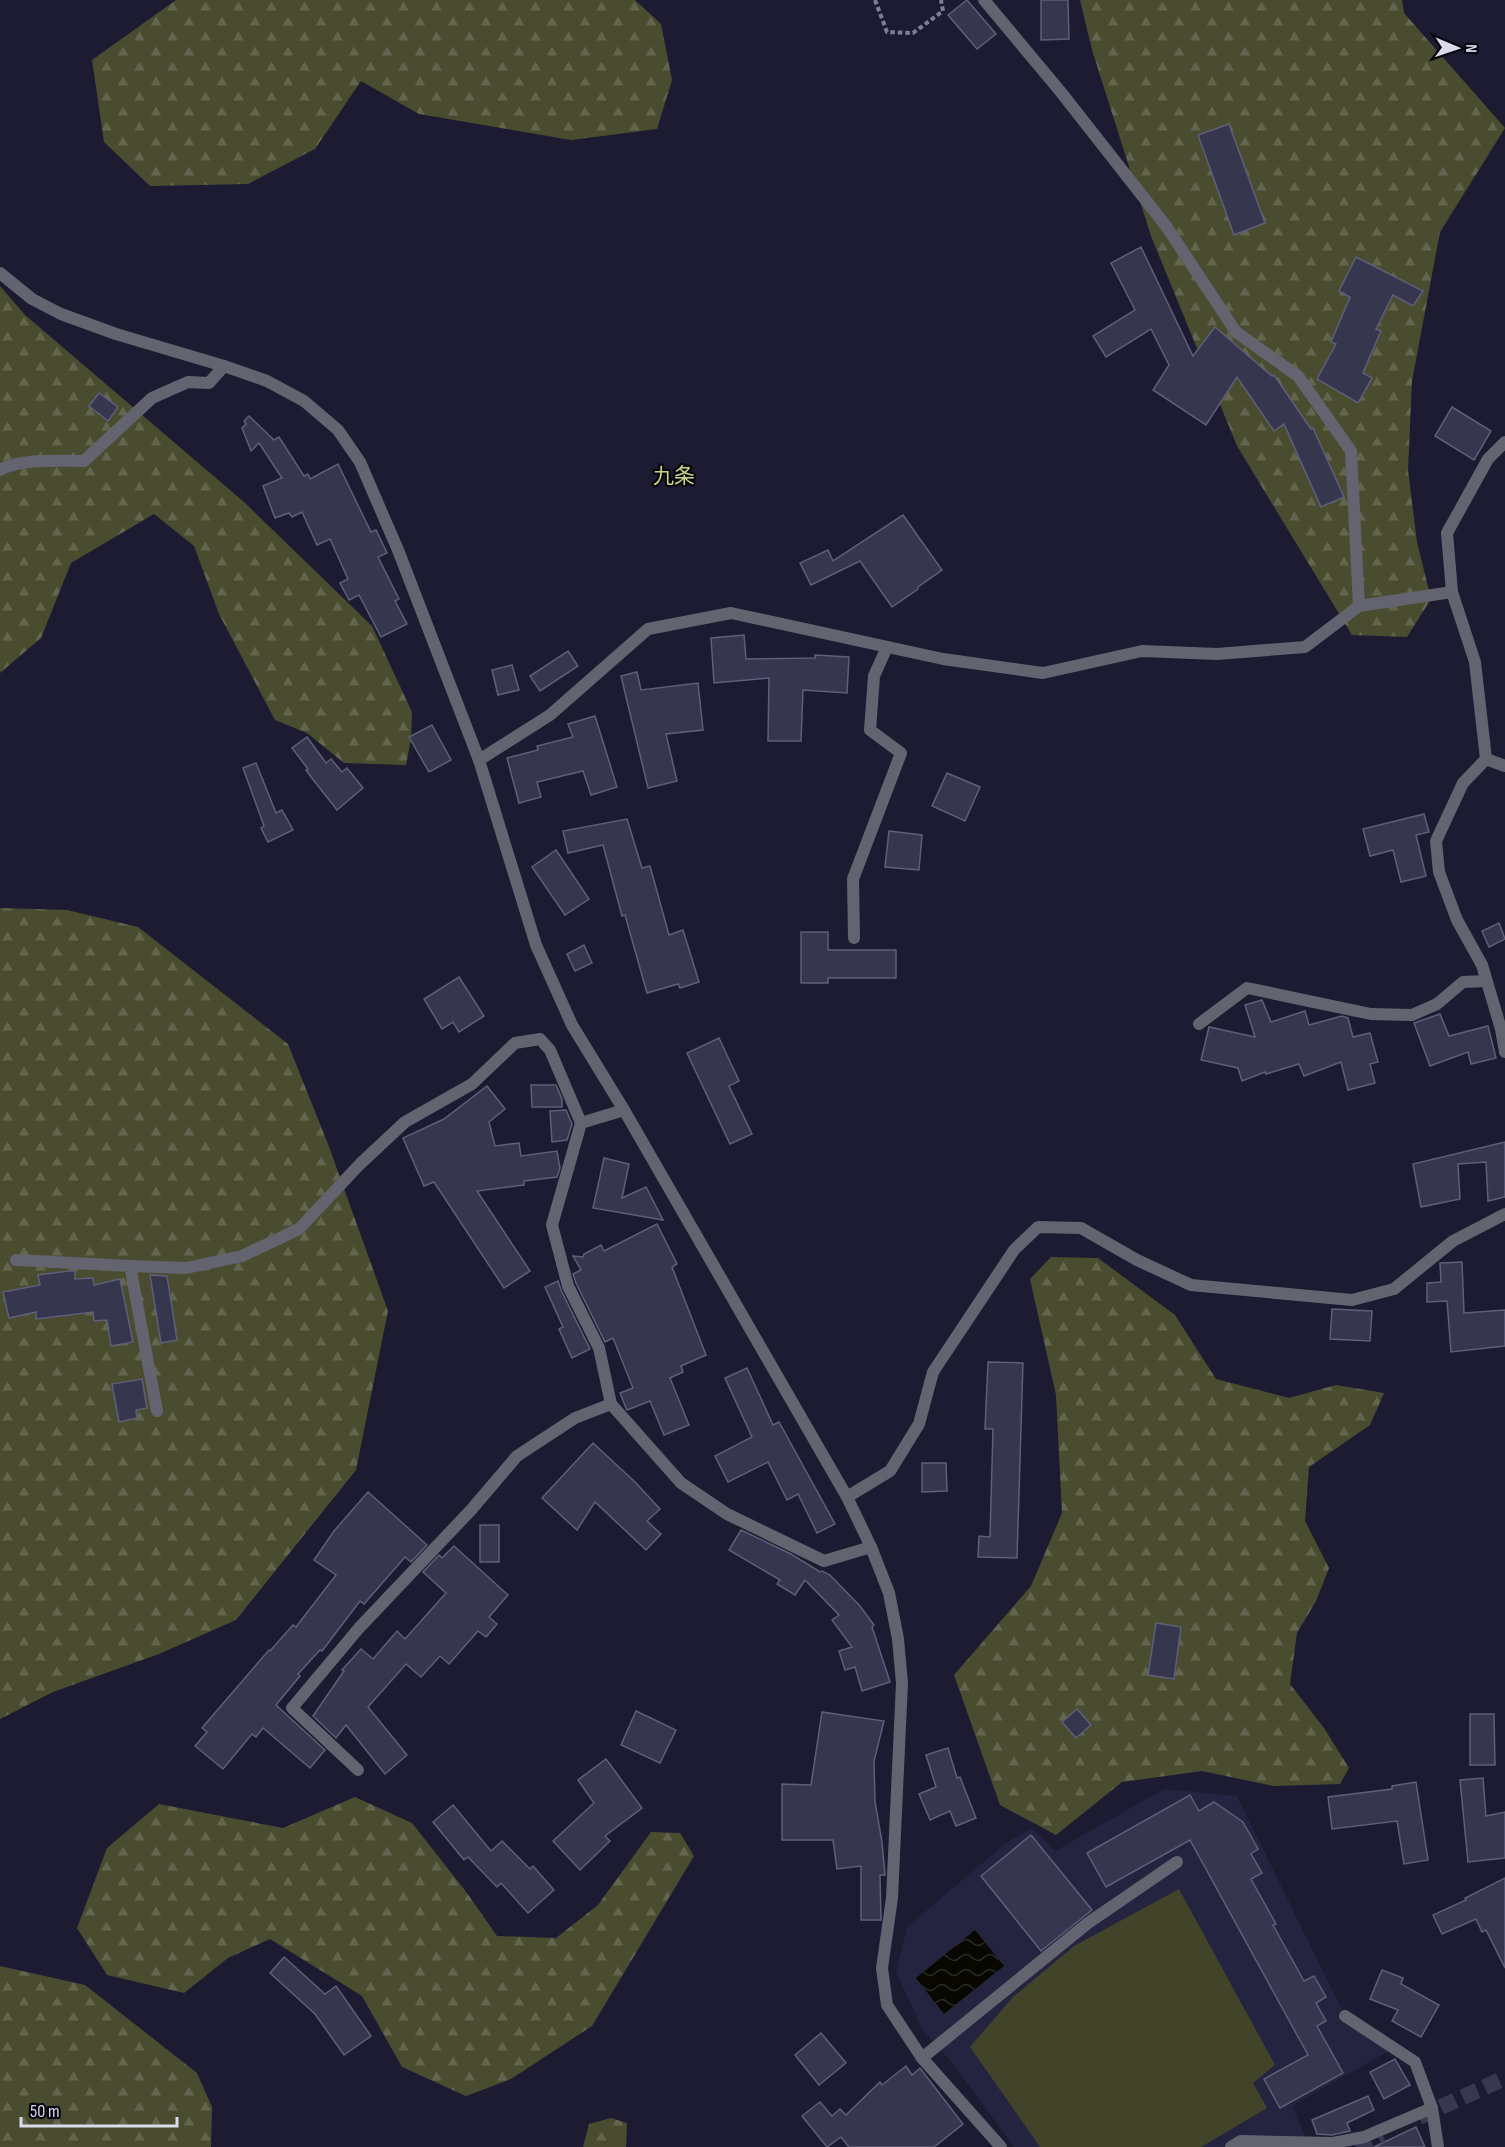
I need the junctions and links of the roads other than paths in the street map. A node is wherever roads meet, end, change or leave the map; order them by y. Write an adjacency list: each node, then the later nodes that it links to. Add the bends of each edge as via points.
1 (984, 0): 7 (street, via 1166,226 1236,332 1298,376 1351,451)
2 (0, 273): 3 (street, via 33,299 61,314)
3 (224, 366): 5 (street, via 209,383 188,382 152,398 84,461 43,461); 10 (street, via 267,381 304,401 338,430 360,462)
4 (1505, 442): 6 (street, via 1488,459 1447,533)
5 (0, 470)
6 (1452, 592): 7 (street); 9 (street, via 1475,662)
7 (1359, 606): 8 (street, via 1305,647 1217,654 1142,651 1043,673)
8 (887, 647): 10 (street, via 731,613 648,628 550,715); 12 (street, via 874,676 870,730 901,753 853,879)
9 (1486, 759): 11 (street); 13 (street, via 1463,783 1436,841 1439,872)
10 (479, 760): 16 (street, via 536,945 572,1025)
11 (1505, 766)
12 (854, 938)
13 (1486, 981): 14 (street, via 1463,982 1437,1004 1412,1015 1371,1014 1247,988); 15 (street)
14 (1199, 1024)
15 (1505, 1052)
16 (624, 1110): 17 (street); 23 (street)
17 (581, 1123): 20 (street, via 550,1050 540,1039 515,1043 472,1084 405,1122 299,1229 242,1256 186,1268); 21 (street, via 552,1225 568,1286 599,1348)
18 (1505, 1214): 23 (street, via 1453,1241 1394,1289 1352,1300 1191,1285 1081,1228 1038,1227 1014,1250 933,1372 919,1424 890,1471)
19 (16, 1260): 20 (street)
20 (130, 1266): 22 (street)
21 (611, 1404): 24 (street, via 681,1483 728,1514 824,1561); 25 (street, via 575,1418 517,1456 359,1628 292,1708)
22 (157, 1411)
23 (847, 1497): 24 (street)
24 (872, 1547): 28 (street, via 889,1593 902,1683 892,1898 882,1968 886,2005)
25 (358, 1770)
26 (1177, 1862): 28 (street, via 1089,1923)
27 (1346, 2016): 29 (street, via 1415,2062)
28 (922, 2058): 30 (street)
29 (1432, 2108): 31 (street, via 1364,2137 1333,2143 1241,2141); 32 (street)
30 (1000, 2147)
31 (1231, 2147)
32 (1438, 2147)

